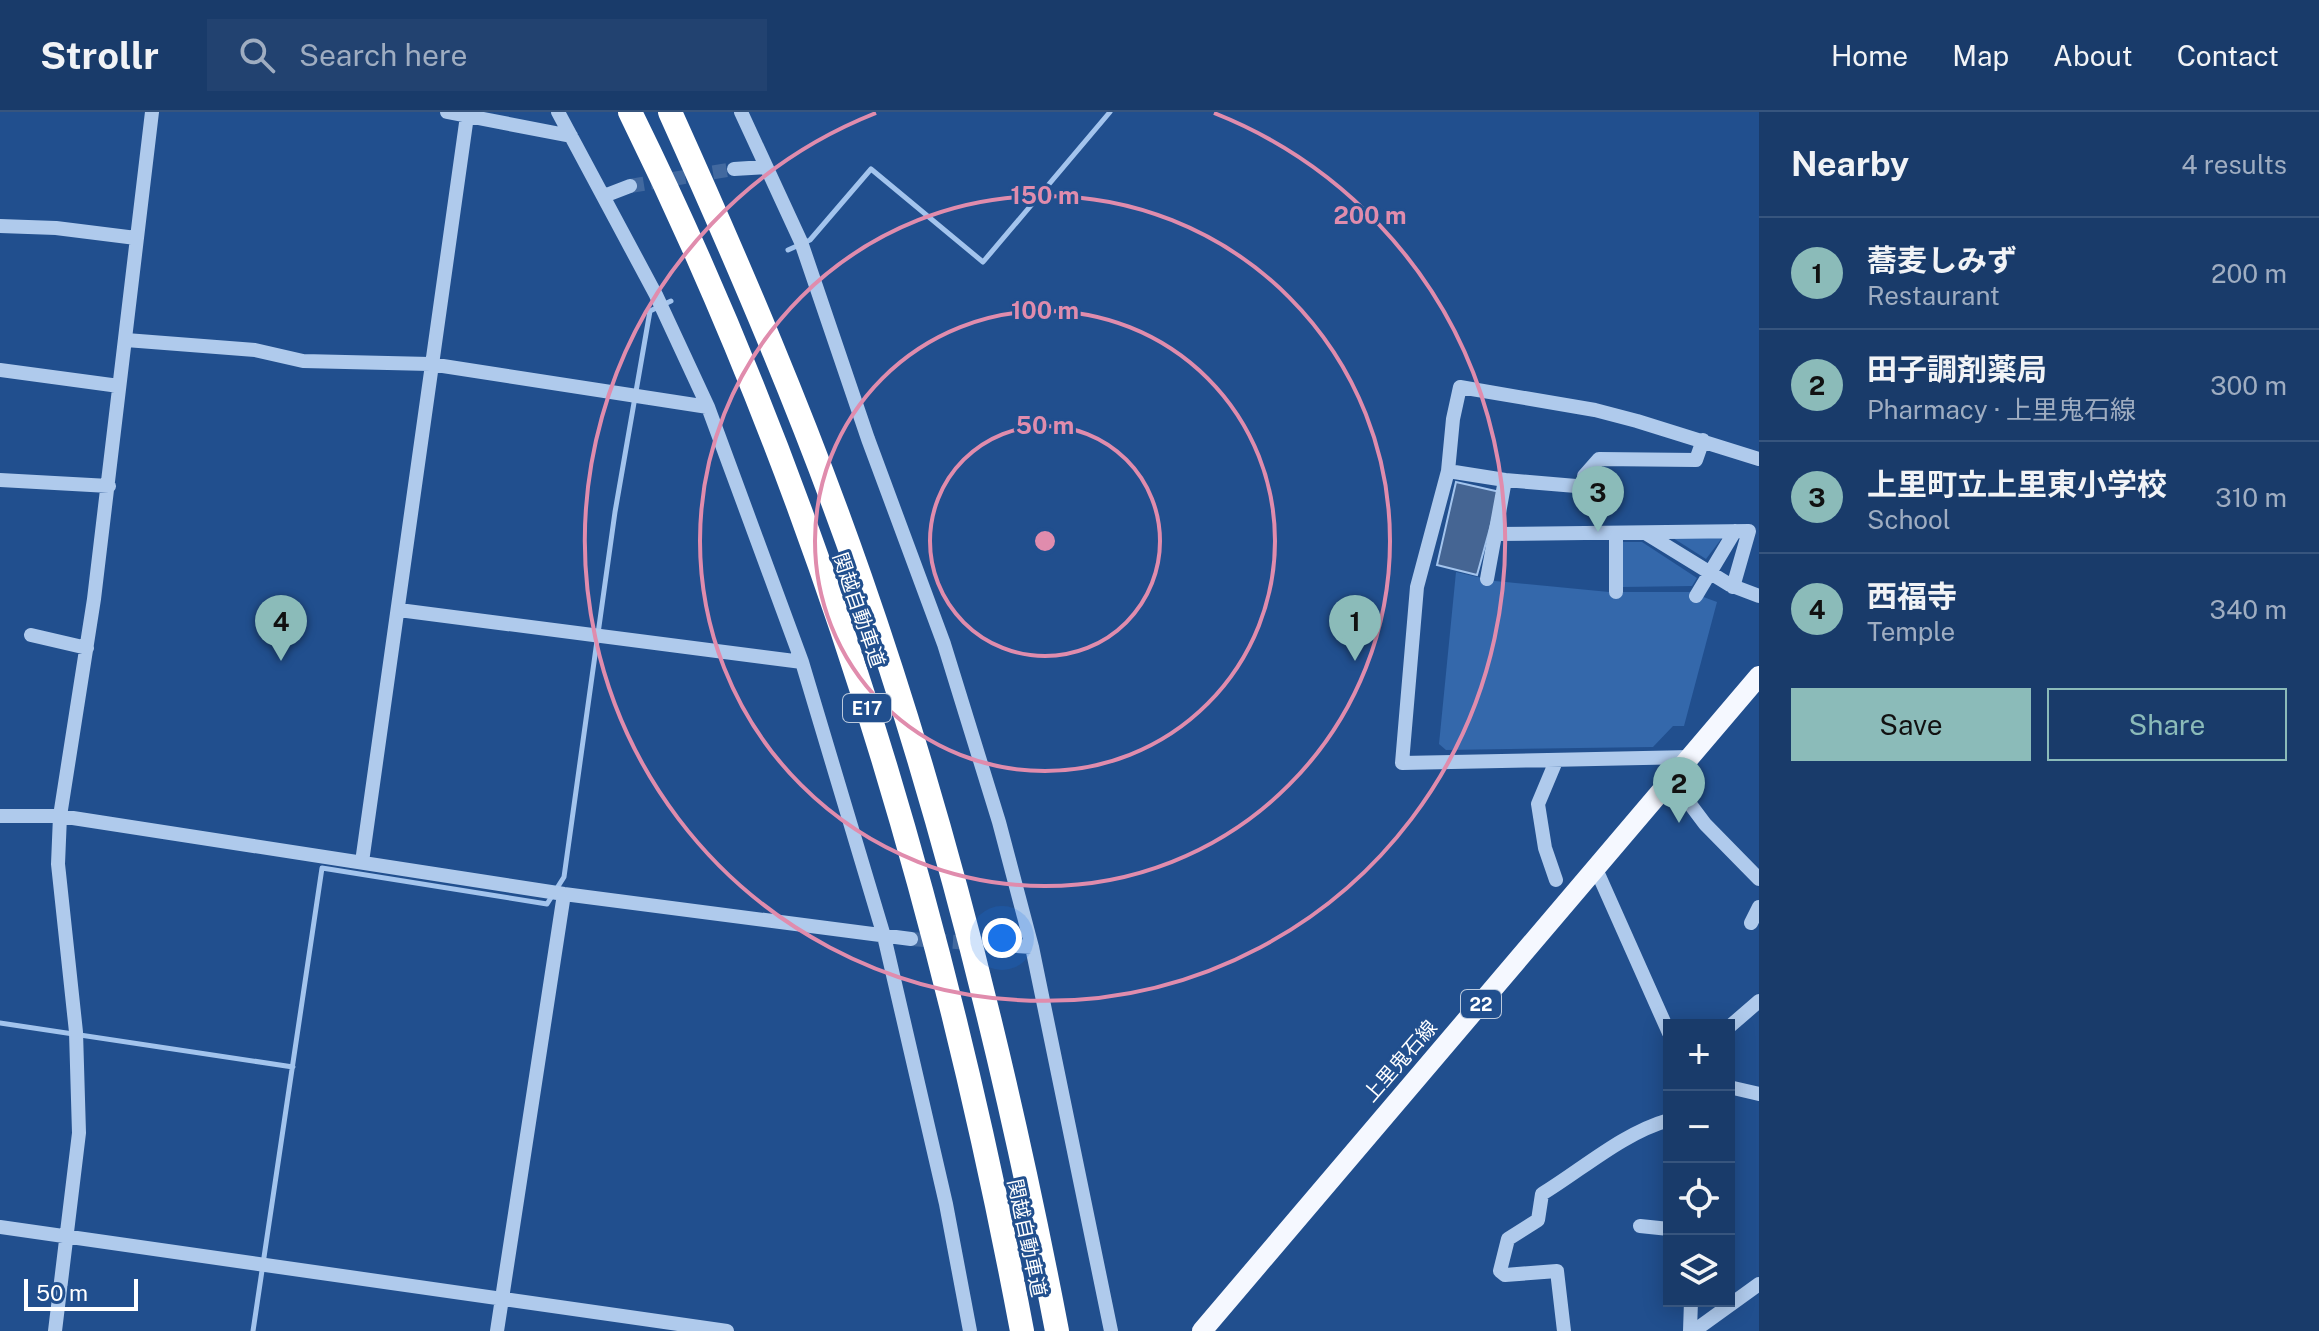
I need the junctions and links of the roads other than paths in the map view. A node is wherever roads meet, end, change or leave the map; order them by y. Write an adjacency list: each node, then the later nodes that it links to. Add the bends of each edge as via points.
1 (152, 112): 14 (street)
2 (447, 112): 7 (street)
3 (558, 112): 8 (street)
4 (630, 112): 74 (highway, 関越自動車道 / E17, via 692,245 781,461 871,720 952,1007)
5 (670, 112): 75 (highway, 関越自動車道 / E17, via 812,445 906,717 985,997)
6 (741, 112): 9 (street)
7 (467, 116): 8 (street); 16 (street)
8 (571, 136): 12 (street)
9 (766, 167): 10 (street); 56 (street, via 801,242 944,644)
10 (734, 169)
11 (630, 186): 12 (street)
12 (604, 196): 19 (street)
13 (0, 226): 14 (street)
14 (136, 238): 15 (street)
15 (126, 340): 16 (street, via 255,350 303,361); 18 (street)
16 (430, 364): 19 (street); 36 (street)
17 (0, 370): 18 (street)
18 (119, 386): 25 (street)
19 (708, 407): 39 (street)
20 (1703, 440): 21 (street); 22 (street, via 1595,410 1460,387); 24 (street, via 1696,460 1599,459 1580,481)
21 (1759, 459)
22 (1448, 471): 24 (street); 42 (street, via 1417,587 1402,763)
23 (0, 480): 25 (street)
24 (1505, 480): 27 (street)
25 (109, 486): 38 (street)
26 (1735, 531): 29 (street); 30 (street); 32 (street, via 1749,531)
27 (1496, 534): 28 (street); 31 (street)
28 (1616, 534): 29 (street); 33 (street)
29 (1647, 534): 30 (street)
30 (1710, 573): 32 (street); 34 (street)
31 (1487, 579)
32 (1733, 587): 35 (street)
33 (1616, 592)
34 (1696, 596)
35 (1759, 596)
36 (399, 610): 39 (street); 46 (street)
37 (31, 635): 38 (street)
38 (87, 648): 45 (street)
39 (802, 662): 53 (street)
40 (1759, 676): 41 (main road, 上里鬼石線 / 22)
41 (1691, 757): 42 (street); 43 (main road, 上里鬼石線 / 22)
42 (1556, 761): 49 (street, via 1538,804)
43 (1672, 780): 47 (main road, 上里鬼石線 / 22); 48 (street, via 1705,824)
44 (0, 816): 45 (street)
45 (60, 816): 46 (street); 66 (street, via 58,864 76,1032 79,1133)
46 (362, 862): 50 (street)
47 (1596, 869): 58 (street); 77 (main road, 上里鬼石線 / 22)
48 (1759, 879)
49 (1556, 880)
50 (564, 894): 53 (street); 68 (street)
51 (1759, 907): 52 (street)
52 (1751, 923)
53 (884, 936): 54 (street); 73 (street)
54 (911, 939)
55 (1003, 945): 56 (street)
56 (1032, 947): 76 (street)
57 (1759, 1001): 59 (street)
58 (1663, 1020)
59 (1735, 1022)
60 (1735, 1088): 61 (street)
61 (1759, 1094)
62 (1663, 1123): 78 (street, via 1613,1145 1542,1194 1538,1220 1508,1239 1500,1271 1505,1275 1557,1271)
63 (1640, 1226): 65 (street)
64 (0, 1227): 66 (street)
65 (1663, 1228)
66 (67, 1237): 68 (street); 70 (street)
67 (1759, 1284): 79 (street)
68 (502, 1300): 71 (street); 72 (street)
69 (1691, 1307): 79 (street)
70 (55, 1331)
71 (497, 1331)
72 (727, 1331)
73 (970, 1331)
74 (1022, 1331)
75 (1057, 1331)
76 (1111, 1331)
77 (1202, 1331)
78 (1564, 1331)
79 (1692, 1331)

